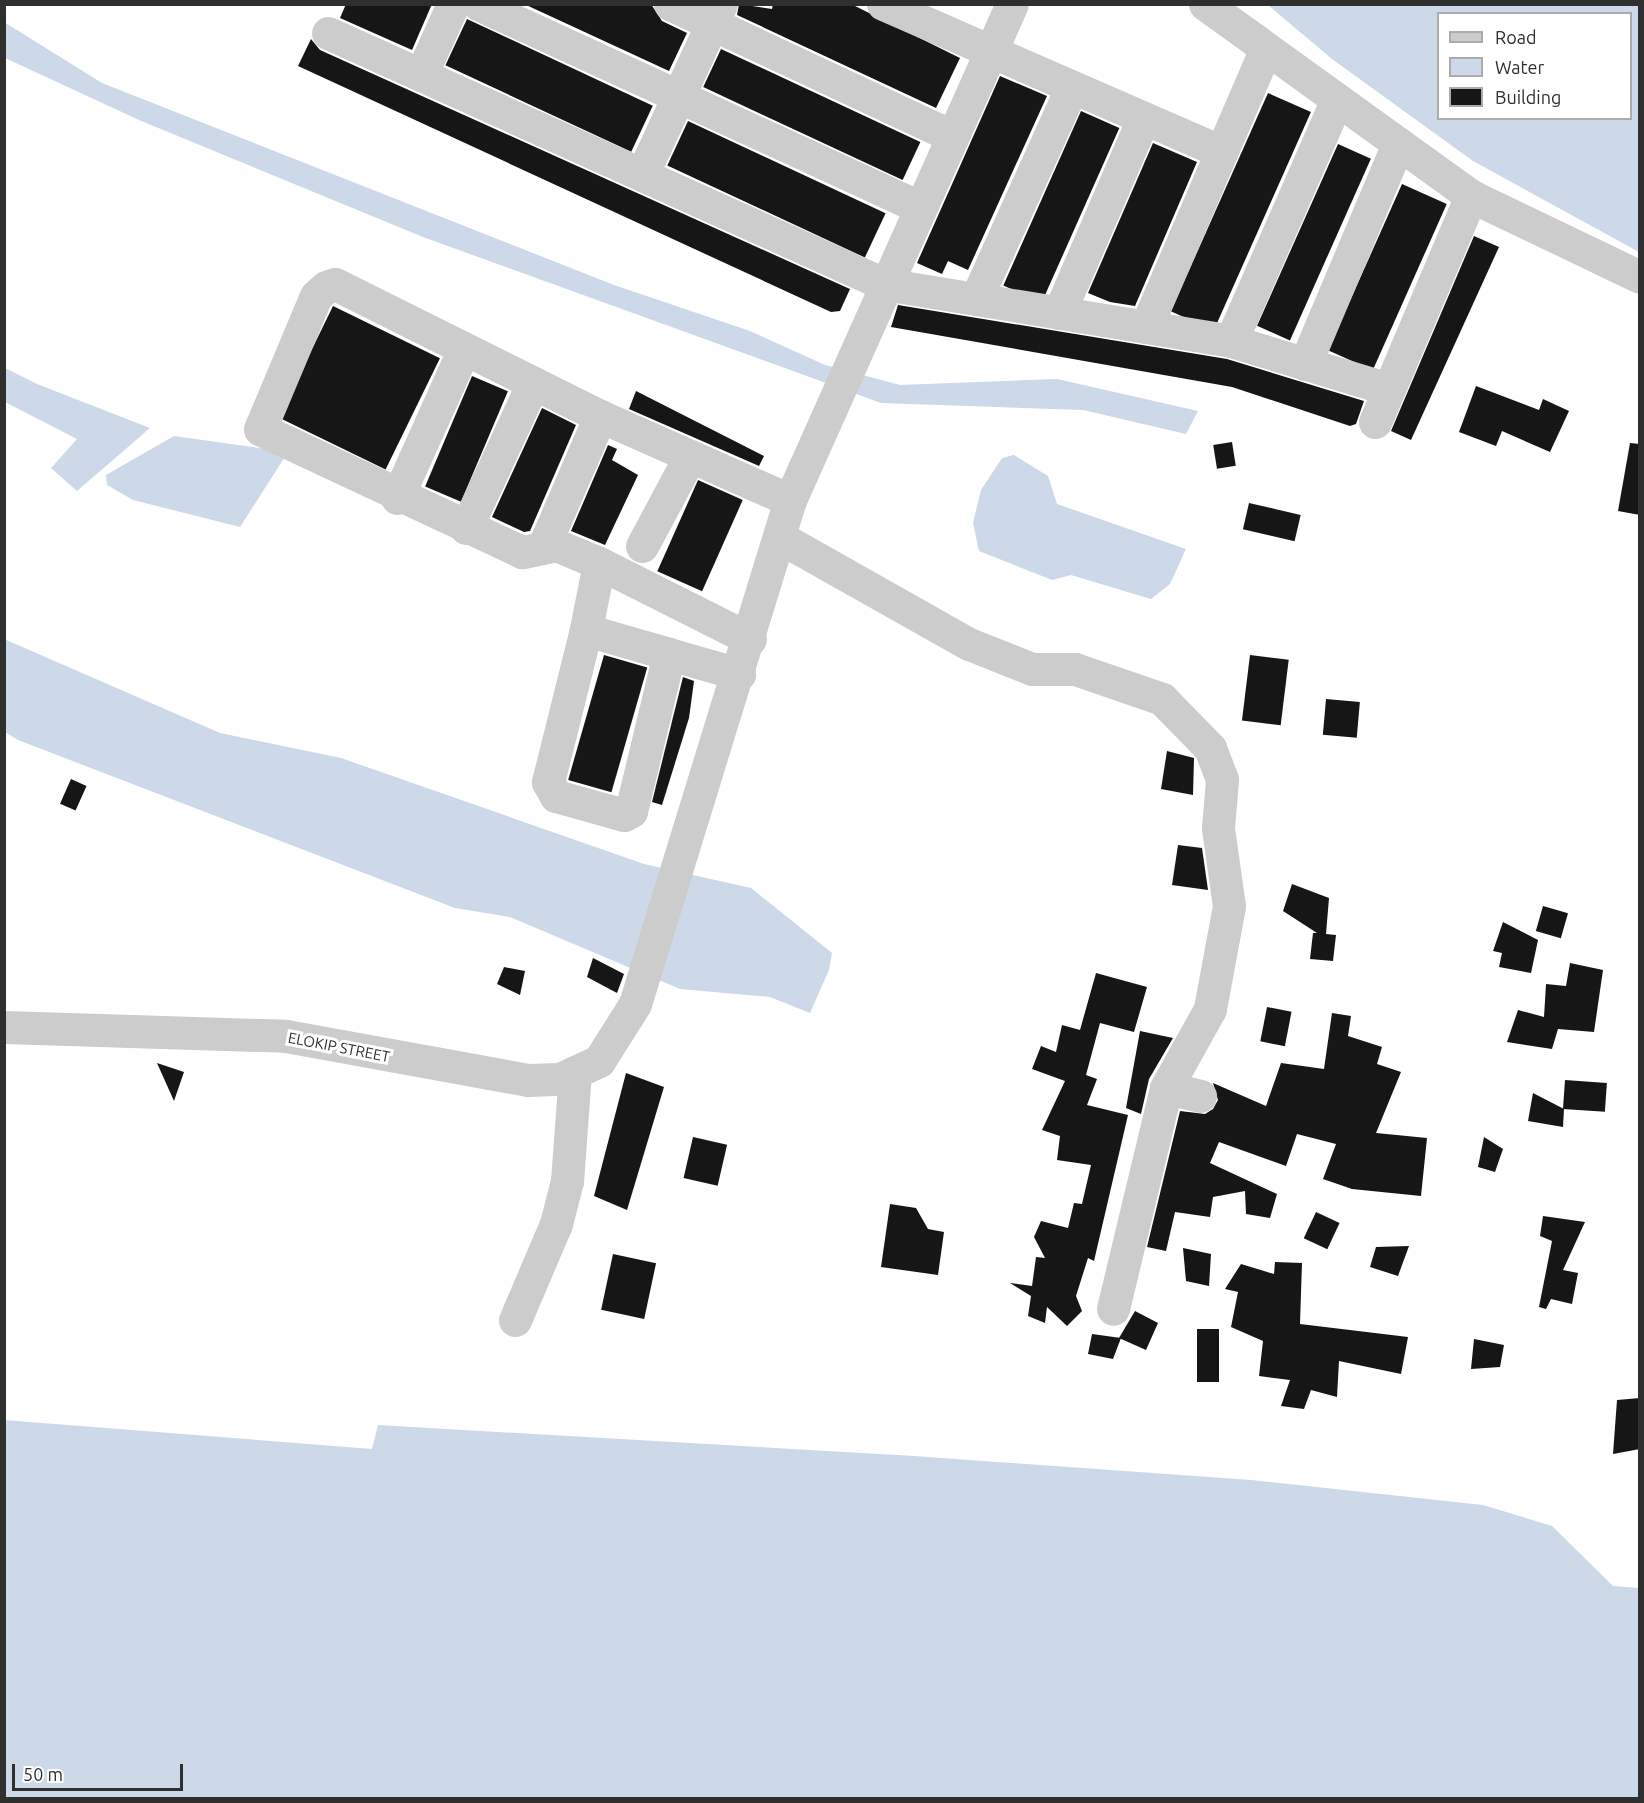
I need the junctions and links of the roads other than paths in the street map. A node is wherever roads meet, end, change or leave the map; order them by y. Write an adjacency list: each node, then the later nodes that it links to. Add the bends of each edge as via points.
1 (453, 4): 11 (street)
2 (478, 4): 13 (street)
3 (670, 4): 7 (street)
4 (1012, 4): 10 (street, ELOKIP STREET)
5 (1205, 4): 9 (street)
6 (894, 7): 10 (street)
7 (716, 14): 13 (street); 16 (street)
8 (328, 33): 11 (street)
9 (1266, 49): 14 (street); 18 (street)
10 (990, 54): 12 (street); 16 (street, ELOKIP STREET)
11 (421, 75): 19 (street)
12 (1071, 89): 15 (street); 24 (street)
13 (678, 97): 19 (street); 21 (street)
14 (1337, 100): 17 (street); 27 (street)
15 (1143, 119): 18 (street); 25 (street)
16 (952, 136): 21 (street, ELOKIP STREET)
17 (1398, 144): 20 (street); 29 (street)
18 (1221, 152): 26 (street)
19 (642, 175): 23 (street)
20 (1471, 196): 22 (street); 31 (street)
21 (919, 207): 23 (street, ELOKIP STREET)
22 (1640, 277)
23 (884, 284): 24 (street); 36 (street, ELOKIP STREET)
24 (976, 299): 25 (street)
25 (1059, 313): 26 (street)
26 (1146, 327): 27 (street)
27 (1231, 341): 29 (street)
28 (464, 348): 30 (street); 35 (street); 35 (street, via 335,284 326,287 312,306 260,429)
29 (1305, 363): 31 (street)
30 (533, 383): 32 (street); 37 (street)
31 (1389, 389): 33 (street)
32 (600, 416): 34 (street); 40 (street)
33 (1375, 422)
34 (690, 456): 36 (street); 39 (street)
35 (397, 498): 37 (street)
36 (790, 500): 38 (street, ELOKIP STREET)
37 (466, 528): 40 (street, via 522,552)
38 (779, 537): 43 (street, ELOKIP STREET); 48 (street, via 969,644 1032,669 1075,669 1162,699 1210,748 1222,780 1218,828 1229,906 1210,1009)
39 (642, 546)
40 (543, 548): 41 (street, via 556,545)
41 (599, 563): 42 (street); 43 (street)
42 (585, 634): 44 (street); 44 (street, via 548,782 556,796 624,815 631,811)
43 (750, 639): 45 (street, ELOKIP STREET)
44 (669, 654): 45 (street)
45 (740, 674): 47 (street, ELOKIP STREET, via 635,1004 600,1061)
46 (4, 1027): 47 (street, ELOKIP STREET, via 286,1036 487,1075 560,1079)
47 (574, 1072): 51 (street, via 567,1181 556,1224)
48 (1166, 1088): 49 (street); 50 (street)
49 (1200, 1096)
50 (1113, 1309)
51 (515, 1320)

